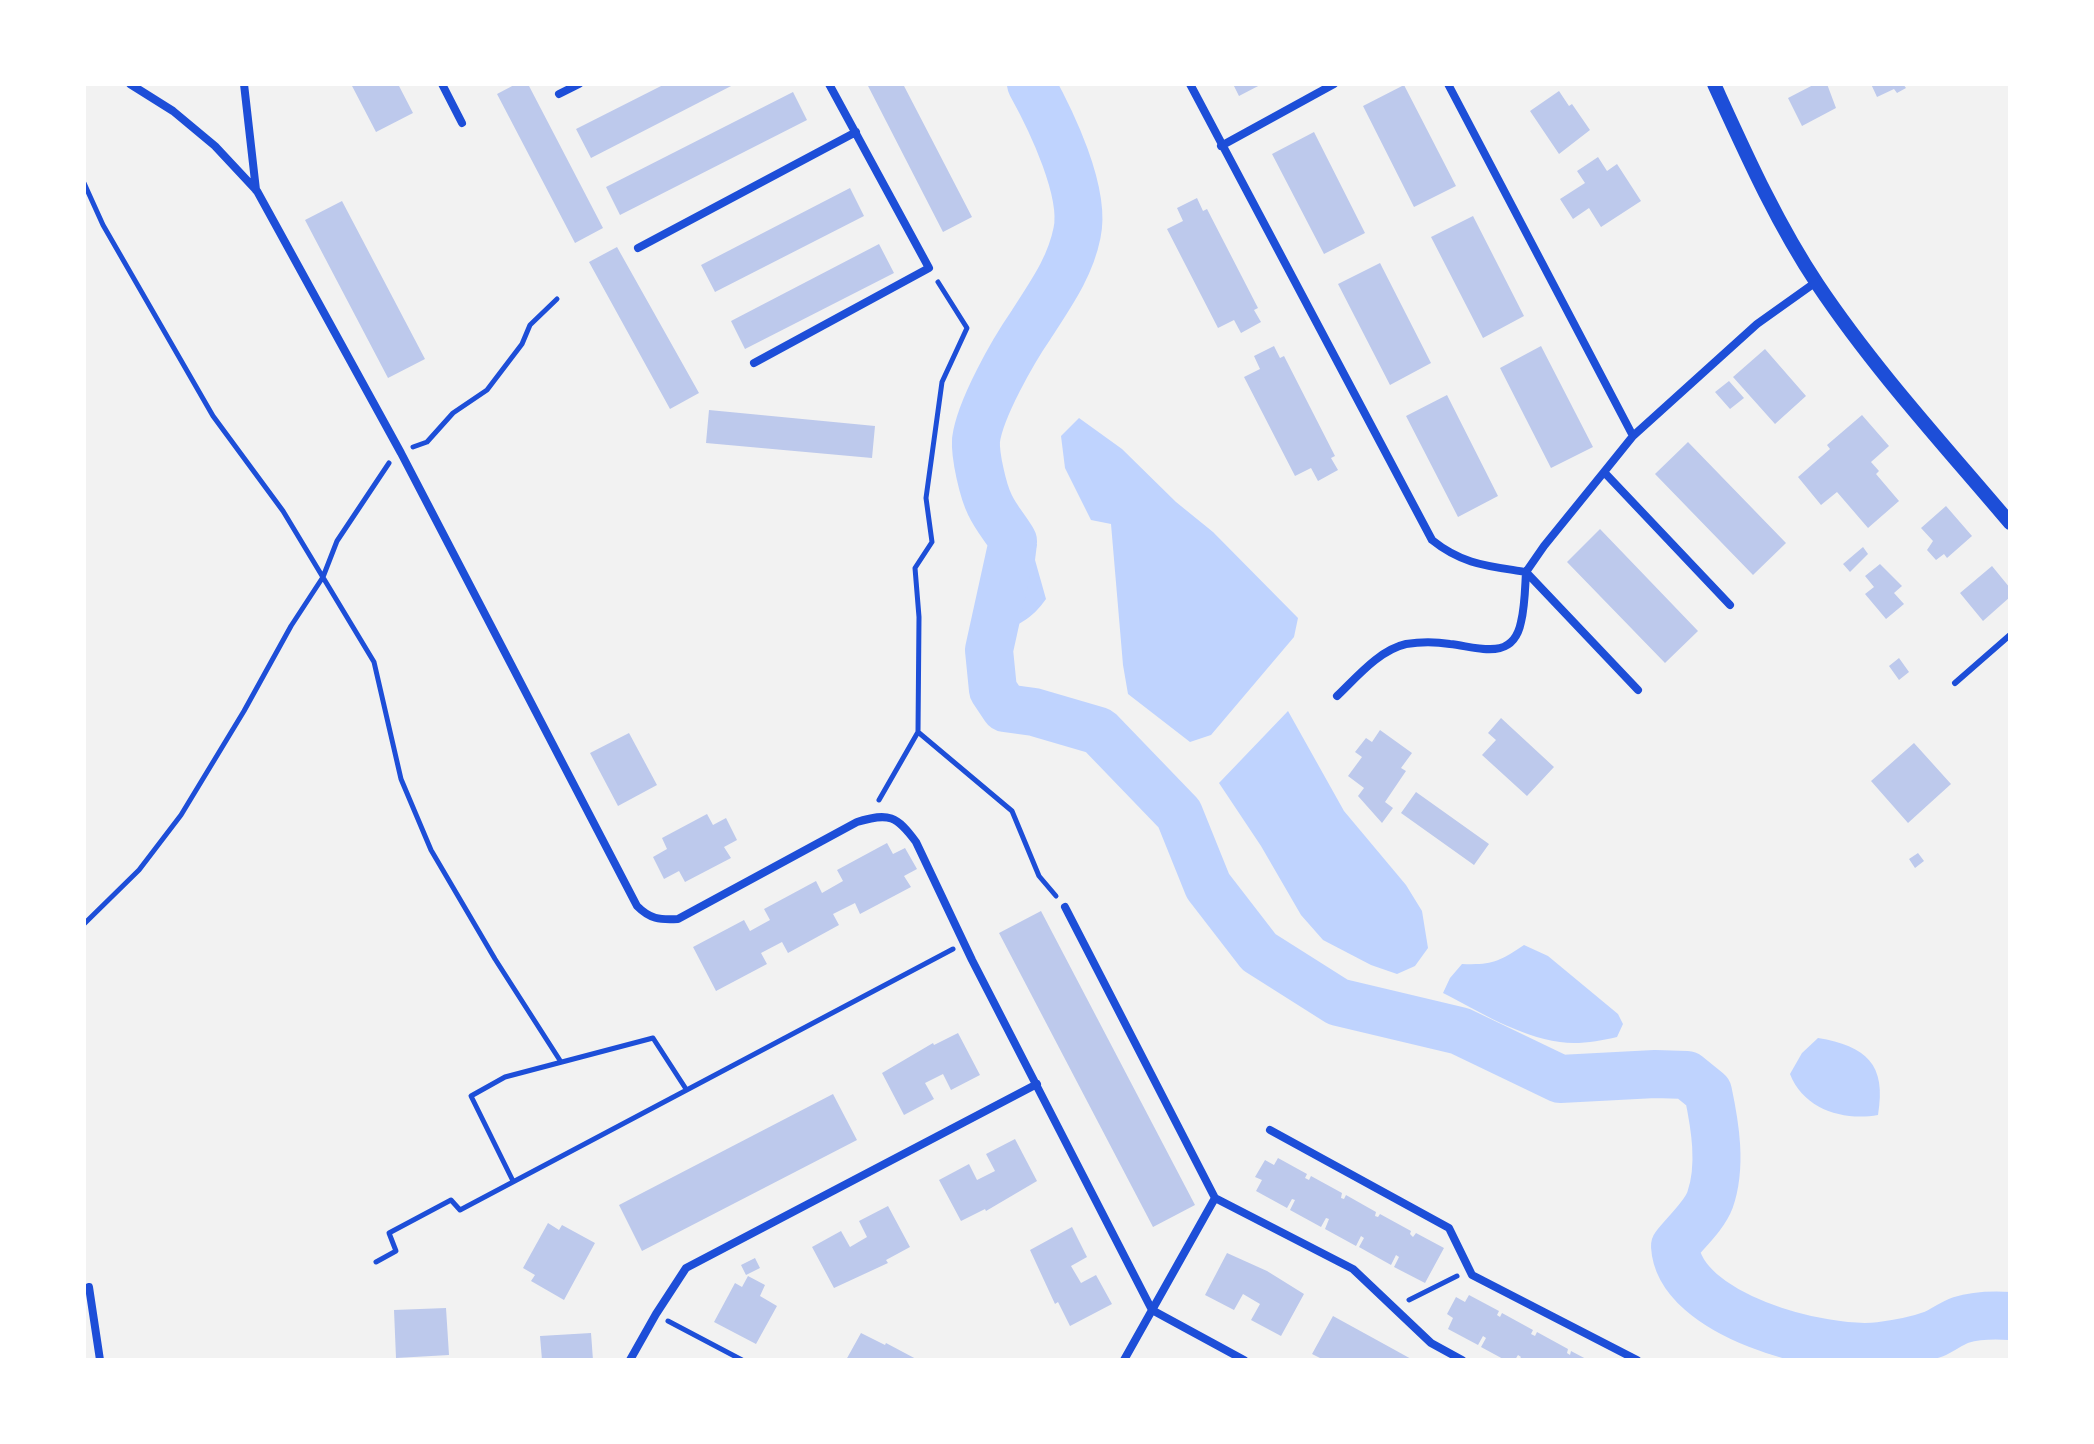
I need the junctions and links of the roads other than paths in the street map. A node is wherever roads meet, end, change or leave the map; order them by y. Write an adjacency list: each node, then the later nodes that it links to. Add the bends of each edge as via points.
1 (130, 84): 14 (street, via 215,146)
2 (244, 84): 14 (street)
3 (442, 84): 11 (street)
4 (579, 84): 10 (street)
5 (829, 84): 12 (street)
6 (1190, 84): 13 (street)
7 (1334, 84): 13 (street)
8 (1448, 84): 18 (street)
9 (1714, 84): 16 (street, via 1770,203)
10 (559, 94)
11 (462, 123)
12 (856, 132): 15 (street); 17 (street, via 929,268)
13 (1221, 146): 21 (street, via 1432,540 1471,563)
14 (257, 191): 28 (street, via 401,453 637,906 659,920 678,919 857,822 890,816 910,834)
15 (638, 248)
16 (1816, 282): 18 (street, via 1757,324); 20 (street, via 1864,349)
17 (754, 363)
18 (1633, 436): 19 (street)
19 (1604, 472): 21 (street); 22 (street)
20 (2010, 523)
21 (1526, 572): 25 (street); 26 (street, via 1521,622 1507,646 1488,651 1447,643 1404,645 1372,662)
22 (1730, 605)
23 (2010, 635): 24 (lane)
24 (1955, 683)
25 (1638, 690)
26 (1337, 696)
27 (1065, 907): 30 (street)
28 (1037, 1084): 32 (street); 34 (street, via 686,1268)
29 (1270, 1130): 38 (street, via 1449,1228 1472,1275)
30 (1215, 1198): 32 (street); 37 (street, via 1353,1269 1431,1343)
31 (89, 1287): 33 (street)
32 (1152, 1310): 35 (street); 36 (street)
33 (100, 1360)
34 (630, 1360)
35 (1124, 1360)
36 (1244, 1360)
37 (1462, 1360)
38 (1637, 1360)

